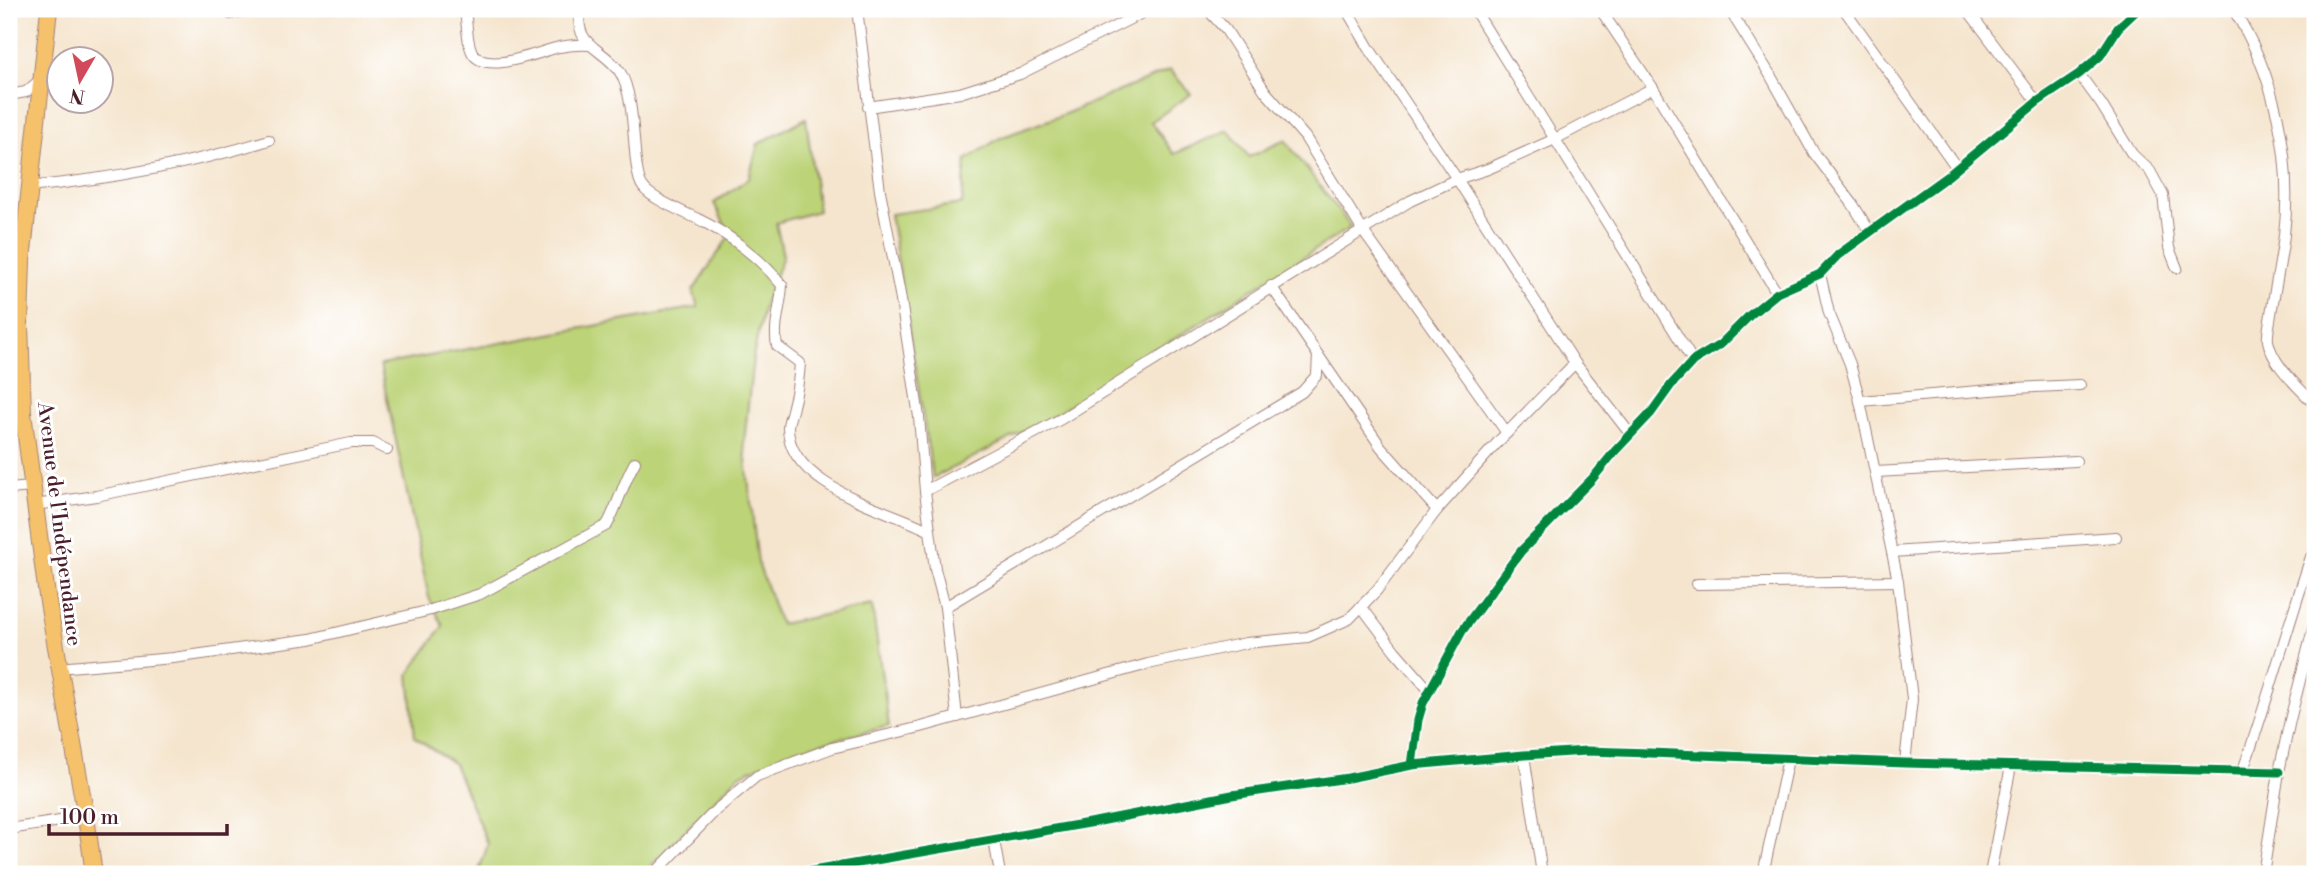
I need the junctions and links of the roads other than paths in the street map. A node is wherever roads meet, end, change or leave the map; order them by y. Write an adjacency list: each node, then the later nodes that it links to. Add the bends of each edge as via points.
1 (48, 9): 19 (main road, Avenue de l'Indépendance)
2 (229, 9): 3 (street, via 231,14)
3 (254, 9)
4 (465, 9): 17 (street, via 472,52 480,61 501,63 557,48)
5 (580, 9): 17 (street, via 582,37)
6 (857, 9): 23 (street)
7 (1150, 9): 23 (street, via 1020,74 960,93)
8 (1207, 9): 29 (street, via 1265,91 1305,137)
9 (1346, 9): 27 (street)
10 (1474, 9): 24 (street)
11 (1600, 9): 20 (street)
12 (1729, 9): 30 (street, via 1814,153)
13 (1844, 9): 26 (street)
14 (1967, 9): 22 (street)
15 (2138, 9): 18 (street)
16 (2233, 9): 40 (street, via 2263,67 2284,156 2284,235 2268,340 2278,363)
17 (591, 45): 52 (street, via 619,71 628,91 643,187 731,240 782,285 774,331 777,346 800,363 788,428 794,453 814,477)
18 (2079, 74): 22 (street); 31 (street, via 2163,195 2169,248)
19 (41, 79): 21 (street, via 26,92); 28 (main road, Avenue de l'Indépendance)
20 (1653, 88): 24 (street); 34 (street)
21 (9, 95)
22 (2037, 102): 26 (street)
23 (868, 107): 49 (street, via 919,417)
24 (1555, 139): 27 (street); 36 (street)
25 (269, 140): 28 (street, via 232,152 74,183)
26 (1957, 168): 30 (street)
27 (1457, 179): 29 (street, via 1410,201); 37 (street)
28 (29, 187): 47 (main road, Avenue de l'Indépendance, via 20,324 23,413)
29 (1363, 231): 33 (street); 41 (street)
30 (1870, 232): 32 (street)
31 (2177, 268)
32 (1820, 274): 34 (street); 39 (street)
33 (1271, 286): 35 (street); 49 (street, via 1061,419)
34 (1777, 293): 36 (street, via 1721,344)
35 (1318, 355): 51 (street, via 1381,446); 59 (street, via 1317,375 1301,392)
36 (1693, 361): 42 (street)
37 (1575, 363): 41 (street); 42 (street)
38 (2080, 385): 39 (street)
39 (1860, 401): 46 (street)
40 (2315, 405)
41 (1507, 433): 51 (street)
42 (1631, 435): 63 (street, via 1496,582)
43 (387, 450): 50 (street, via 373,443 351,443)
44 (2076, 461): 46 (street)
45 (635, 462): 62 (street, via 607,526 480,594 310,639)
46 (1876, 472): 54 (street)
47 (32, 487): 48 (street); 50 (main road, Avenue de l'Indépendance)
48 (9, 489)
49 (925, 491): 52 (street)
50 (35, 505): 62 (main road, Avenue de l'Indépendance)
51 (1437, 510): 58 (street)
52 (930, 531): 59 (street)
53 (2116, 537): 54 (street)
54 (1892, 552): 56 (street)
55 (2315, 552): 70 (street)
56 (1898, 581): 57 (street); 67 (street, via 1912,699)
57 (1697, 584)
58 (1361, 606): 63 (street); 64 (street, via 1349,620 1308,637 1246,643 1148,664)
59 (945, 607): 64 (street)
60 (2315, 621): 61 (street)
61 (2310, 666): 71 (street)
62 (58, 668): 72 (main road, Avenue de l'Indépendance)
63 (1429, 690): 68 (street, via 1418,720)
64 (957, 717): 76 (street, via 832,748 757,776 716,810)
65 (1524, 755): 66 (street, via 1587,751); 68 (street); 79 (street)
66 (1788, 758): 67 (street); 80 (street)
67 (1905, 763): 69 (street)
68 (1412, 765): 74 (street)
69 (2011, 766): 70 (street); 81 (street)
70 (2243, 770): 71 (street)
71 (2279, 772): 82 (street)
72 (86, 817): 73 (street); 75 (main road, Avenue de l'Indépendance)
73 (9, 829)
74 (994, 840): 77 (street); 78 (street)
75 (94, 874)
76 (654, 874)
77 (795, 874)
78 (1000, 874)
79 (1542, 874)
80 (1763, 874)
81 (1990, 874)
82 (2263, 874)

